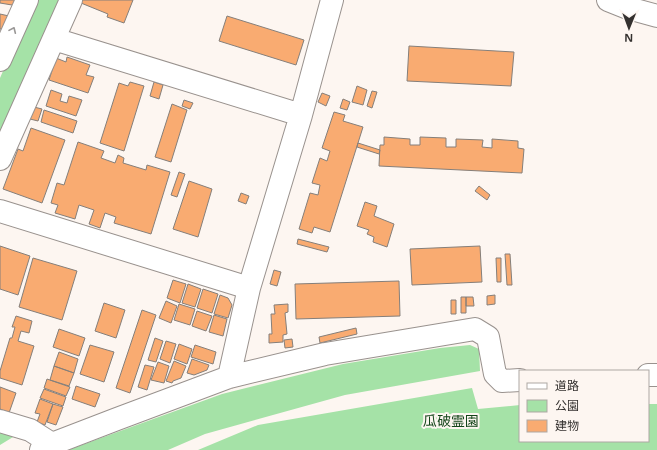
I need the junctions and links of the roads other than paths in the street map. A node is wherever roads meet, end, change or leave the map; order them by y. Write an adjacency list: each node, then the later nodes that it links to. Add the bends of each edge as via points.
1 (27, 0): 7 (street, one-way to 1)
2 (71, 0): 6 (street)
3 (332, 0): 8 (street)
4 (608, 0): 5 (street)
5 (657, 16)
6 (54, 39): 8 (street); 9 (street)
7 (0, 60)
8 (301, 116): 11 (street)
9 (0, 159)
10 (0, 211): 11 (street)
11 (249, 288): 12 (street)
12 (229, 377): 13 (street, via 325,354 475,329 488,337 495,374 502,381); 15 (street)
13 (519, 380)
14 (0, 421): 15 (street, via 30,430)
15 (47, 447)

